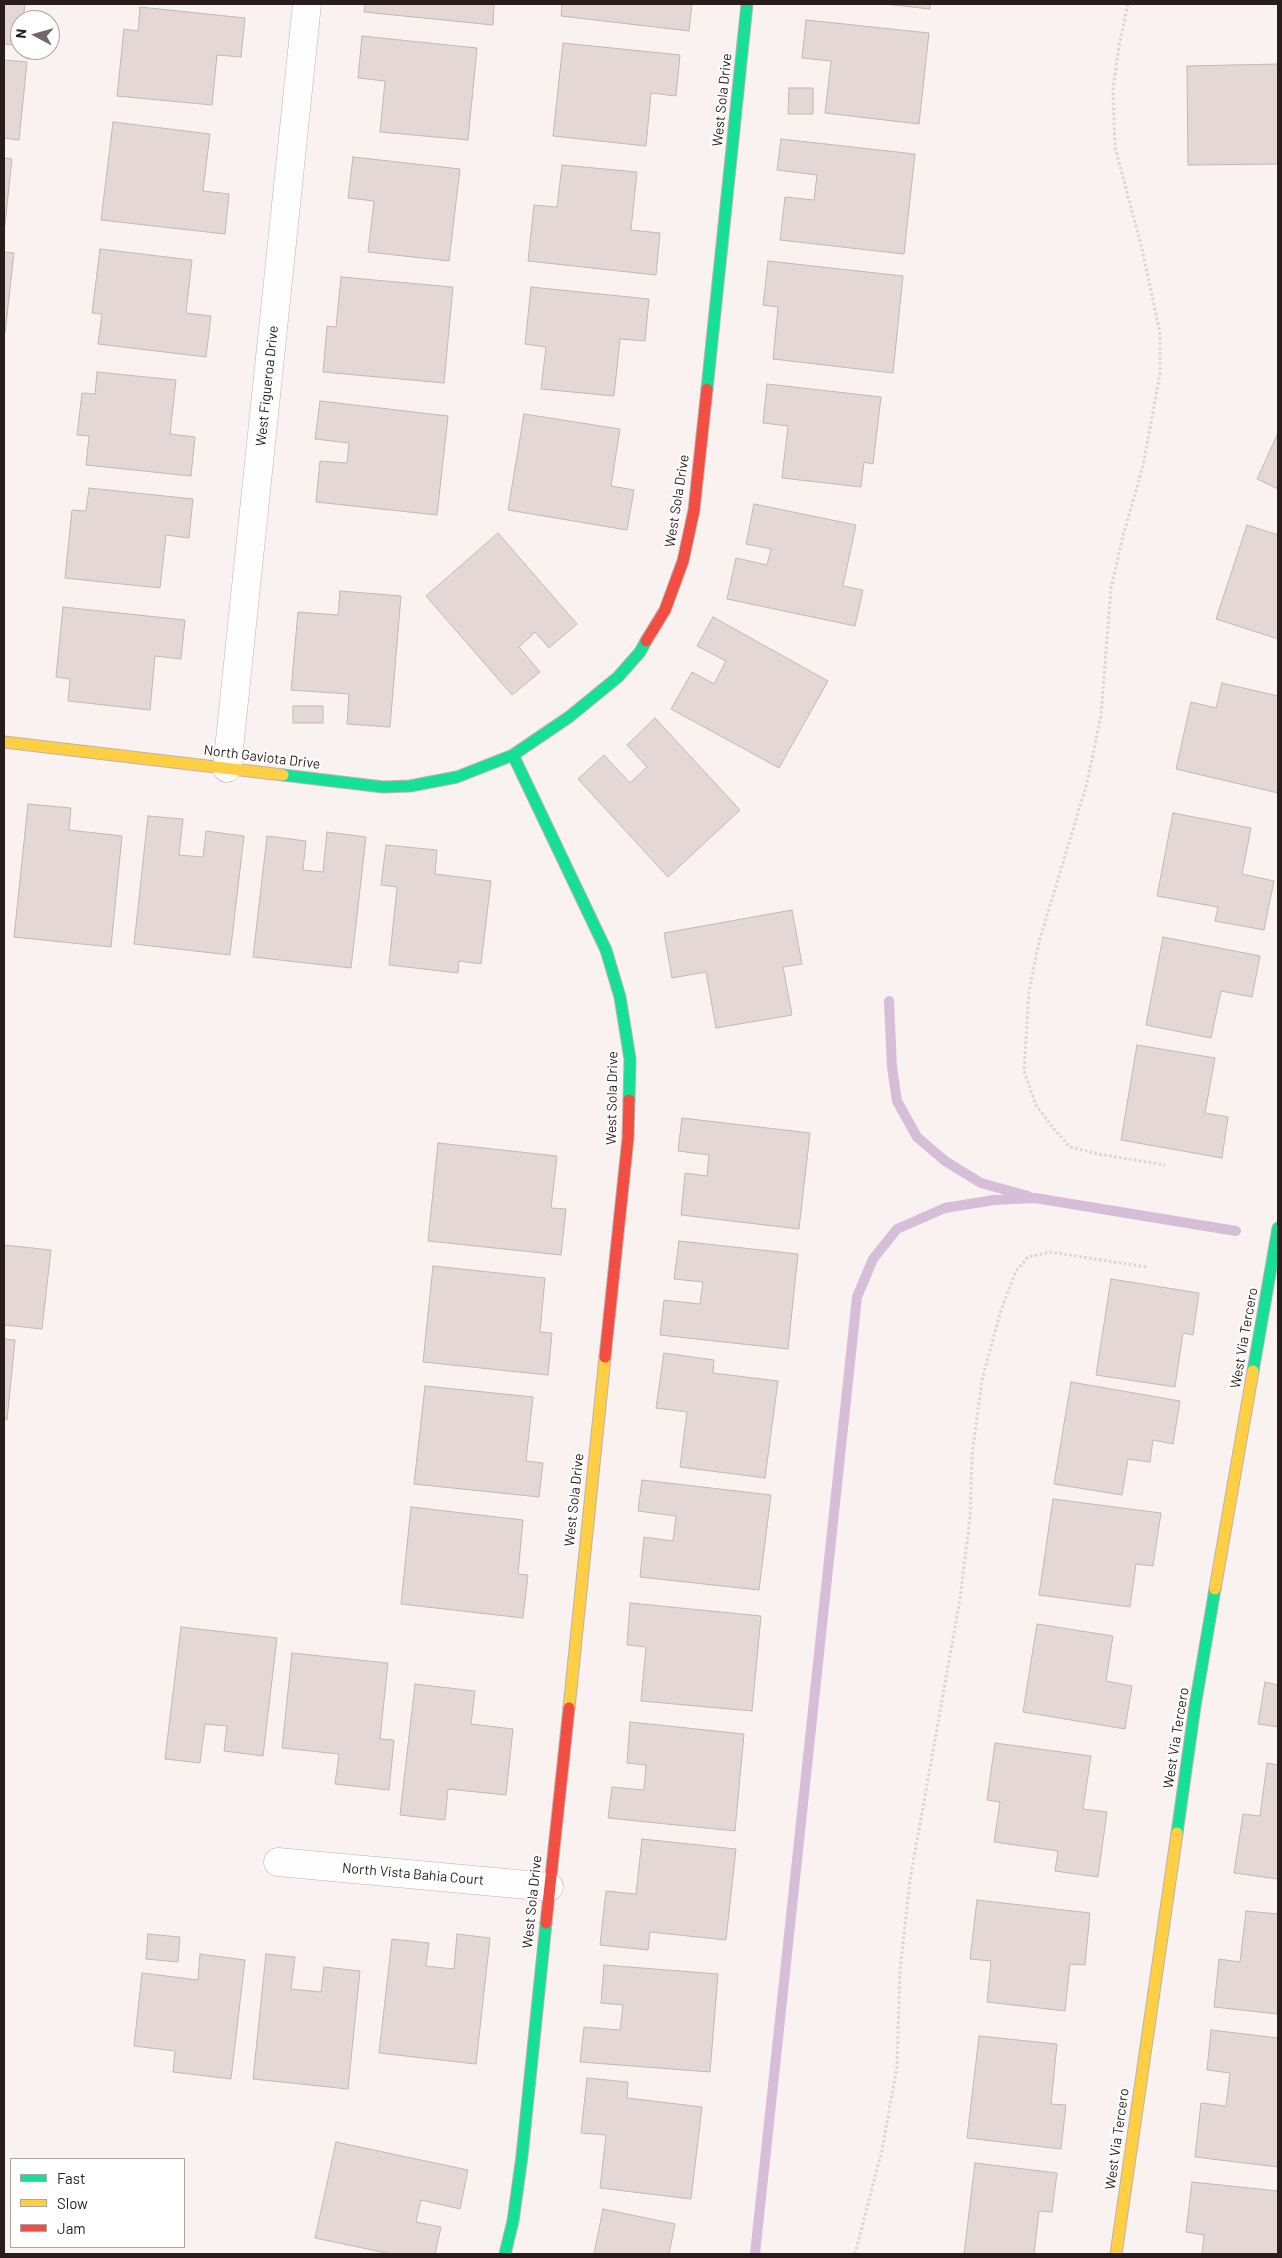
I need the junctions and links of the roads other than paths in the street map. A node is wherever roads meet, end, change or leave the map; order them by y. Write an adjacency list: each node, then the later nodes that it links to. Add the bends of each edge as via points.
1 (307, 4): 5 (street, West Figueroa Drive)
2 (747, 4): 4 (street, West Sola Drive, via 694,510 683,561 664,610 640,652 624,671 569,717)
3 (4, 742): 5 (street, North Gaviota Drive)
4 (513, 755): 5 (street, North Gaviota Drive, via 457,777 410,786 383,787); 8 (street, West Sola Drive, via 606,950 620,997 630,1059 628,1138)
5 (227, 768)
6 (1278, 1228): 10 (street, West Via Tercero, via 1195,1706)
7 (278, 1862): 8 (street, North Vista Bahia Court)
8 (549, 1887): 9 (street, West Sola Drive, via 522,2156)
9 (505, 2254)
10 (1116, 2254)

